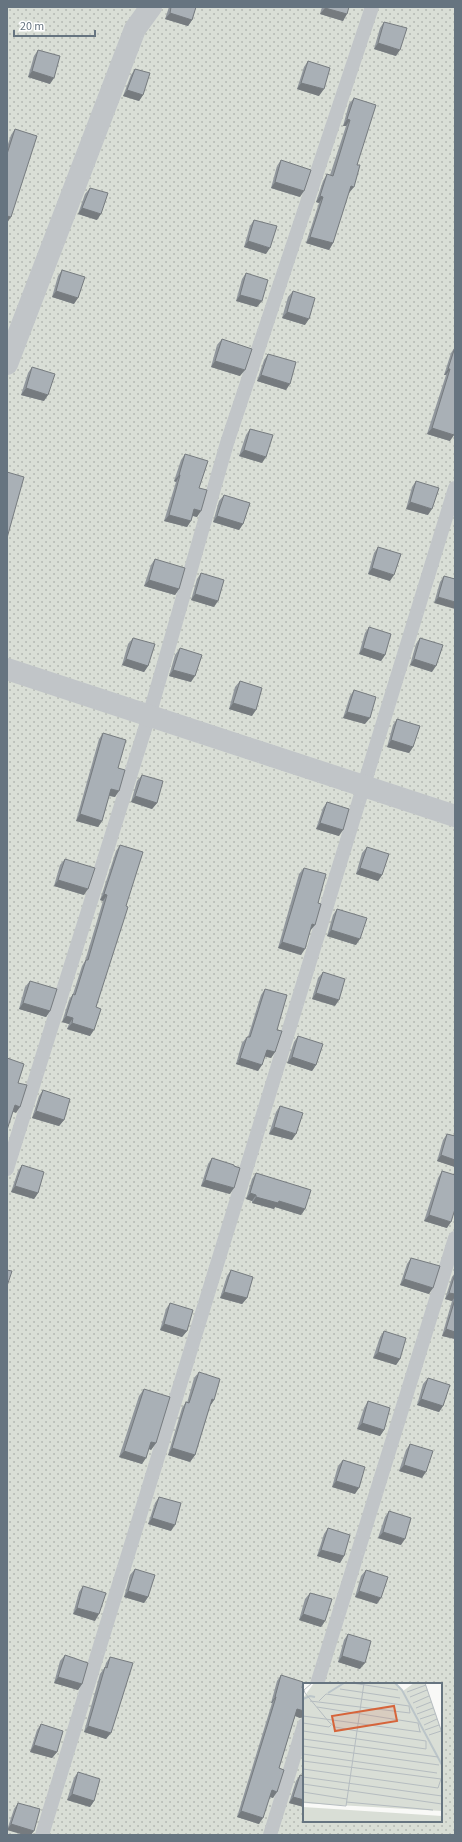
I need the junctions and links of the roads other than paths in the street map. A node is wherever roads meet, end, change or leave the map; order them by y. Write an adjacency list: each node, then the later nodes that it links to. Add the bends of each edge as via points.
1 (151, 7): 3 (street, via 134,29)
2 (372, 7): 6 (lane, via 227,443)
3 (7, 364)
4 (455, 488): 7 (lane)
5 (7, 669): 6 (street)
6 (149, 716): 7 (street); 9 (lane)
7 (363, 786): 8 (street); 13 (lane)
8 (455, 816)
9 (7, 1169)
10 (455, 1238): 11 (lane)
11 (317, 1683)
12 (303, 1728): 14 (lane)
13 (42, 1835)
14 (270, 1835)

